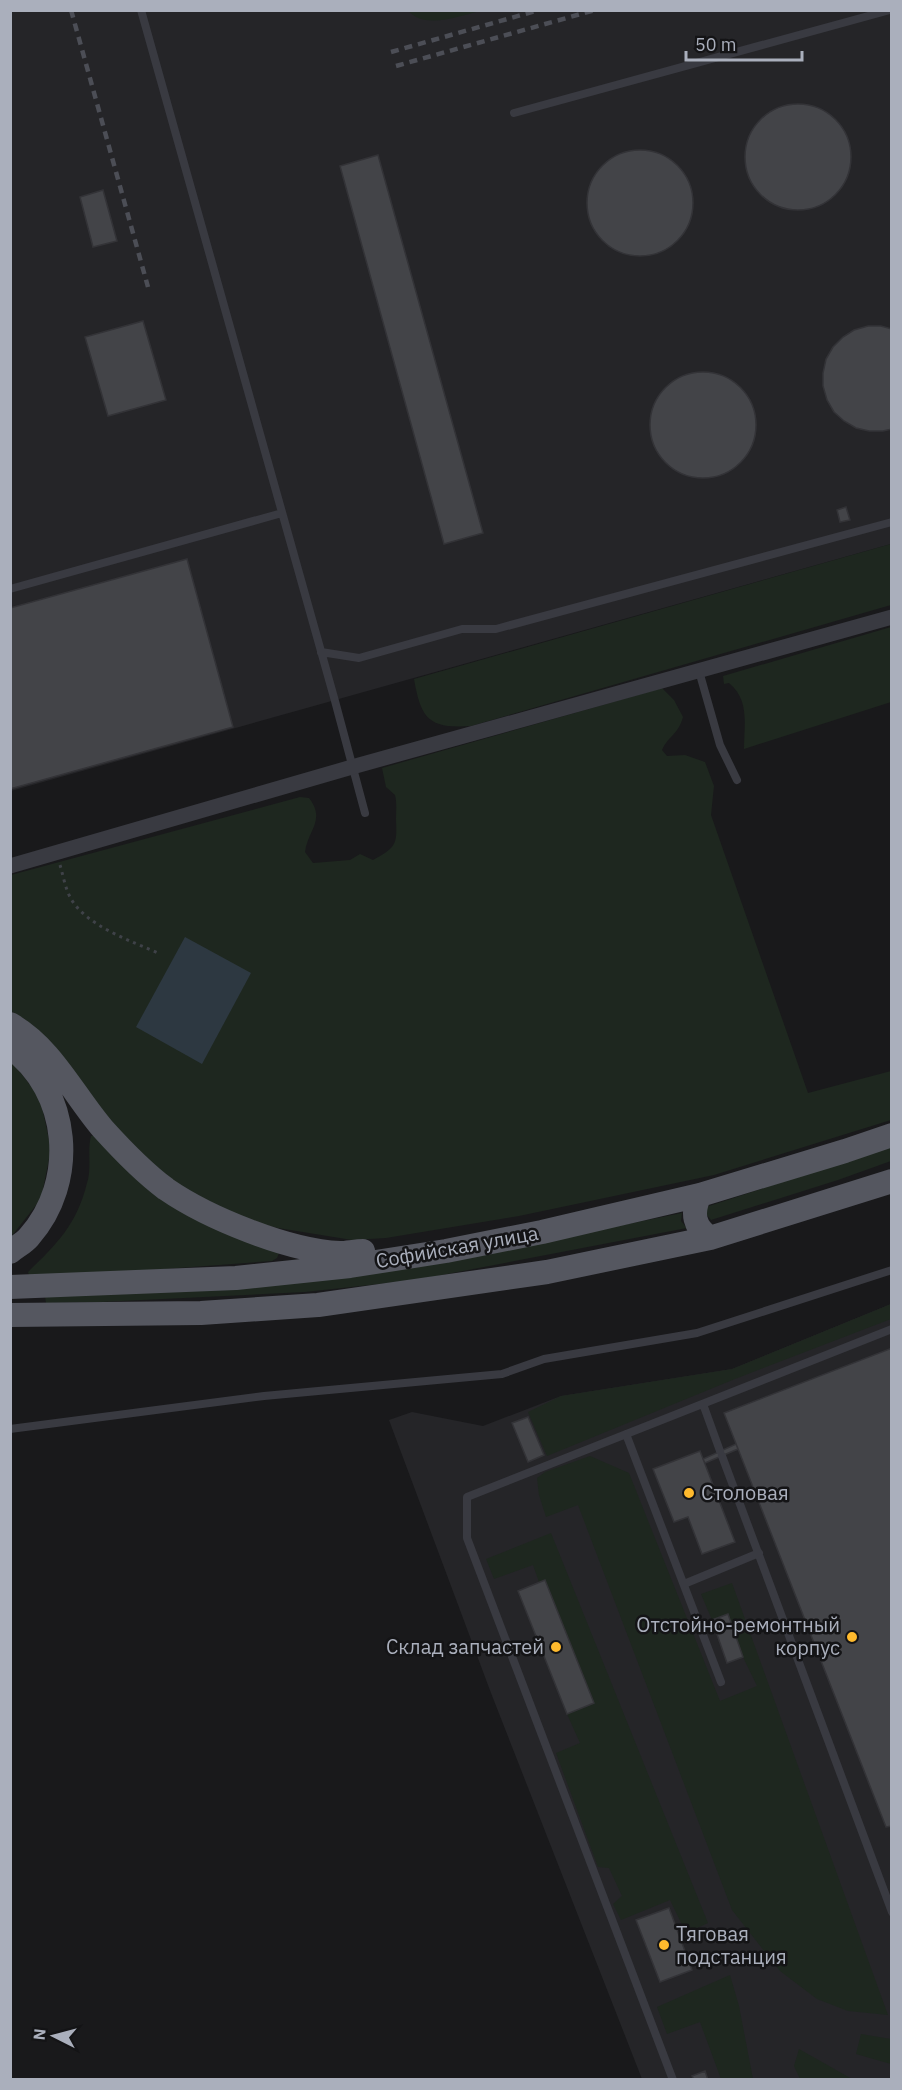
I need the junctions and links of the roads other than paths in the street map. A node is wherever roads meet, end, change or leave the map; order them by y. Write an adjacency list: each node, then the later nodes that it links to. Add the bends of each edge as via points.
1 (141, 10): 4 (lane)
2 (890, 10): 3 (lane)
3 (514, 112)
4 (282, 513): 6 (lane); 8 (lane)
5 (891, 522): 8 (lane, via 496,629 462,629 359,658)
6 (10, 589)
7 (891, 617): 9 (street)
8 (321, 652): 10 (lane)
9 (699, 671): 10 (street); 11 (lane, via 720,745)
10 (352, 766): 12 (lane); 13 (street)
11 (737, 780)
12 (365, 813)
13 (10, 866)
14 (10, 1024): 20 (main road, via 45,1052 103,1129 141,1167 190,1203 250,1231 313,1249 341,1253 391,1248)
15 (10, 1047): 21 (main road, via 31,1065 47,1090 56,1110 63,1150 51,1203 28,1238)
16 (891, 1135): 18 (main road, Софийская улица)
17 (891, 1181): 19 (main road, Софийская улица)
18 (700, 1196): 19 (main road, via 695,1204 696,1224); 20 (main road, Софийская улица)
19 (710, 1238): 24 (main road, Софийская улица, via 548,1272 318,1305 201,1313)
20 (446, 1251): 23 (main road, Софийская улица, via 236,1278)
21 (10, 1252)
22 (891, 1270): 27 (lane, via 696,1333 544,1359 502,1374 264,1396)
23 (10, 1287)
24 (10, 1315)
25 (891, 1329): 26 (lane)
26 (703, 1404): 28 (lane); 29 (lane)
27 (10, 1429)
28 (626, 1434): 30 (lane); 33 (lane, via 467,1497 467,1538)
29 (759, 1553): 30 (lane); 32 (lane)
30 (684, 1584): 31 (lane)
31 (721, 1682)
32 (891, 1912)
33 (673, 2079)

